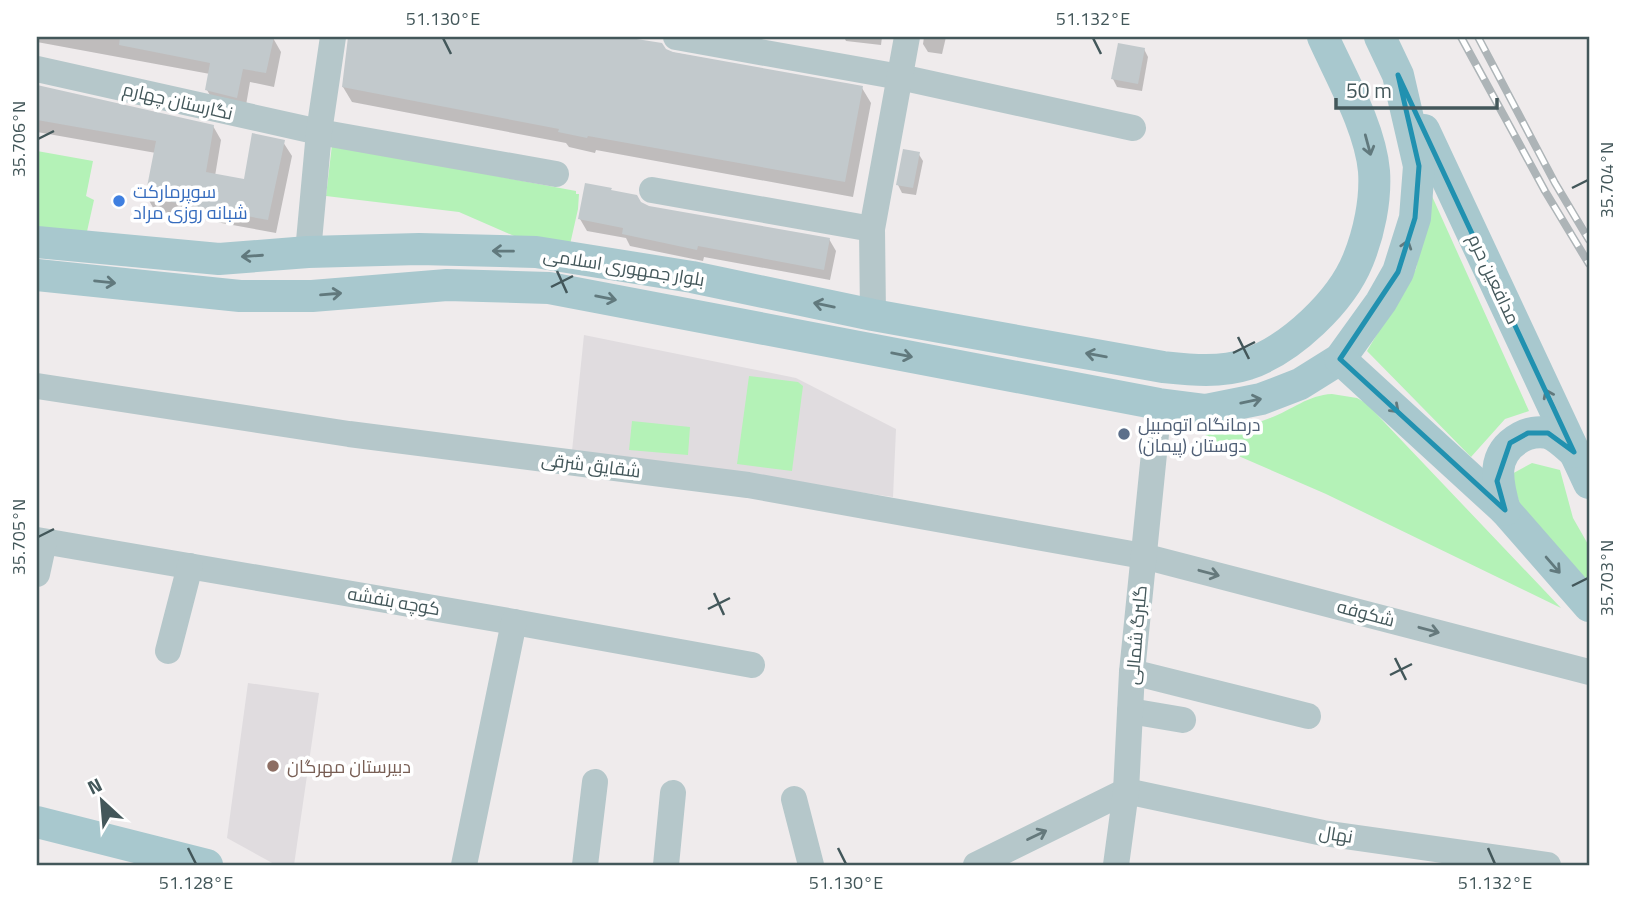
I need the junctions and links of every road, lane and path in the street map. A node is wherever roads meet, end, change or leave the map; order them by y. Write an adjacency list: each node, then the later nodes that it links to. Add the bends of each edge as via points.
1 (333, 37): 10 (street)
2 (676, 37): 8 (street)
3 (906, 37): 8 (street)
4 (1323, 37): 19 (main road, بلوار جمهوری اسلامی, one-way to 19, via 1361,121 1374,172 1370,219 1357,262 1341,290 1313,322 1269,355 1246,365 1211,371)
5 (1380, 37): 7 (main road)
6 (37, 69): 10 (street, نگارستان چهارم)
7 (1398, 75): 18 (main road, one-way to 7, via 1398,272 1415,218 1419,166); 22 (main road, مدافعین حرم, one-way to 7)
8 (900, 77): 9 (street); 13 (street)
9 (1133, 128)
10 (319, 132): 11 (street, نگارستان چهارم); 15 (street)
11 (556, 174)
12 (652, 190): 13 (street)
13 (872, 229): 17 (street)
14 (37, 242): 15 (main road, بلوار جمهوری اسلامی, one-way to 14, via 219,259)
15 (308, 252): 17 (main road, بلوار جمهوری اسلامی, one-way to 15, via 692,277 536,252)
16 (37, 275): 21 (main road, بلوار جمهوری اسلامی, one-way to 21, via 240,296 313,296 447,285 549,288)
17 (873, 315): 19 (main road, بلوار جمهوری اسلامی, one-way to 17)
18 (1340, 359): 21 (main road, بلوار جمهوری اسلامی, one-way to 18, via 1206,410 1261,399 1300,384); 24 (main road, one-way to 24)
19 (1163, 367): 21 (main road)
20 (37, 386): 26 (street, شقایق شرقی, via 349,434 748,485)
21 (1159, 404): 26 (street, گلبرگ شمالی)
22 (1574, 452): 23 (main road, مدافعین حرم); 24 (main road, via 1548,433 1528,433 1510,443 1499,463 1497,481)
23 (1589, 483)
24 (1505, 510): 29 (main road, one-way to 29)
25 (41, 541): 27 (street, کوچه بنفشه); 28 (street)
26 (1143, 555): 33 (street, گلبرگ شمالی); 34 (street, شکوفه, one-way to 34)
27 (190, 566): 30 (street, کوچه بنفشه); 31 (street)
28 (37, 574)
29 (1589, 606)
30 (514, 622): 32 (street, کوچه بنفشه); 44 (street)
31 (168, 652)
32 (752, 665)
33 (1132, 672): 35 (street, گلبرگ شمالی); 36 (street)
34 (1589, 672)
35 (1130, 711): 37 (street); 39 (street, گلبرگ شمالی)
36 (1308, 716)
37 (1183, 720)
38 (595, 782): 45 (street)
39 (1126, 791): 48 (street, one-way to 39); 49 (street, گلبرگ شمالی); 50 (street, نهال, via 1323,833)
40 (673, 793): 46 (street)
41 (794, 799): 47 (street)
42 (37, 822): 43 (main road)
43 (206, 865)
44 (464, 865)
45 (585, 865)
46 (666, 865)
47 (811, 865)
48 (976, 865)
49 (1116, 865)
50 (1548, 865)

